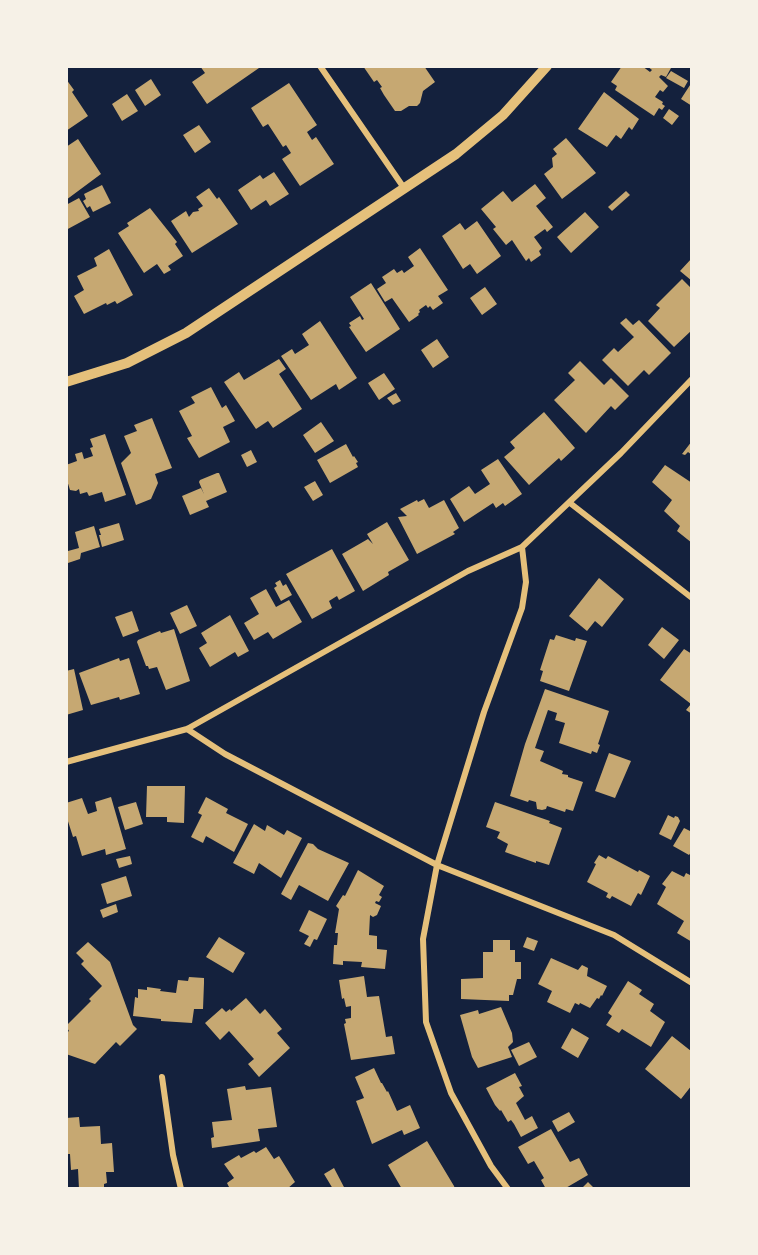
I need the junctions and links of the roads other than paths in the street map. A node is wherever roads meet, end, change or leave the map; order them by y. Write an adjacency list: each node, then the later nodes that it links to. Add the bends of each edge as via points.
1 (320, 66): 3 (street)
2 (547, 66): 3 (street, via 503,115 456,154)
3 (404, 188): 5 (street, via 186,333 128,363)
4 (692, 380): 6 (street)
5 (66, 382)
6 (570, 503): 7 (street); 8 (street)
7 (522, 547): 9 (street, via 468,571); 11 (street, via 526,582 522,608 484,712)
8 (692, 598)
9 (187, 729): 10 (street); 11 (street, via 225,754)
10 (66, 762)
11 (436, 865): 12 (street, via 614,935); 15 (street, via 423,939 426,1022 451,1093)
12 (692, 983)
13 (162, 1077): 14 (street)
14 (181, 1189)
15 (508, 1189)

